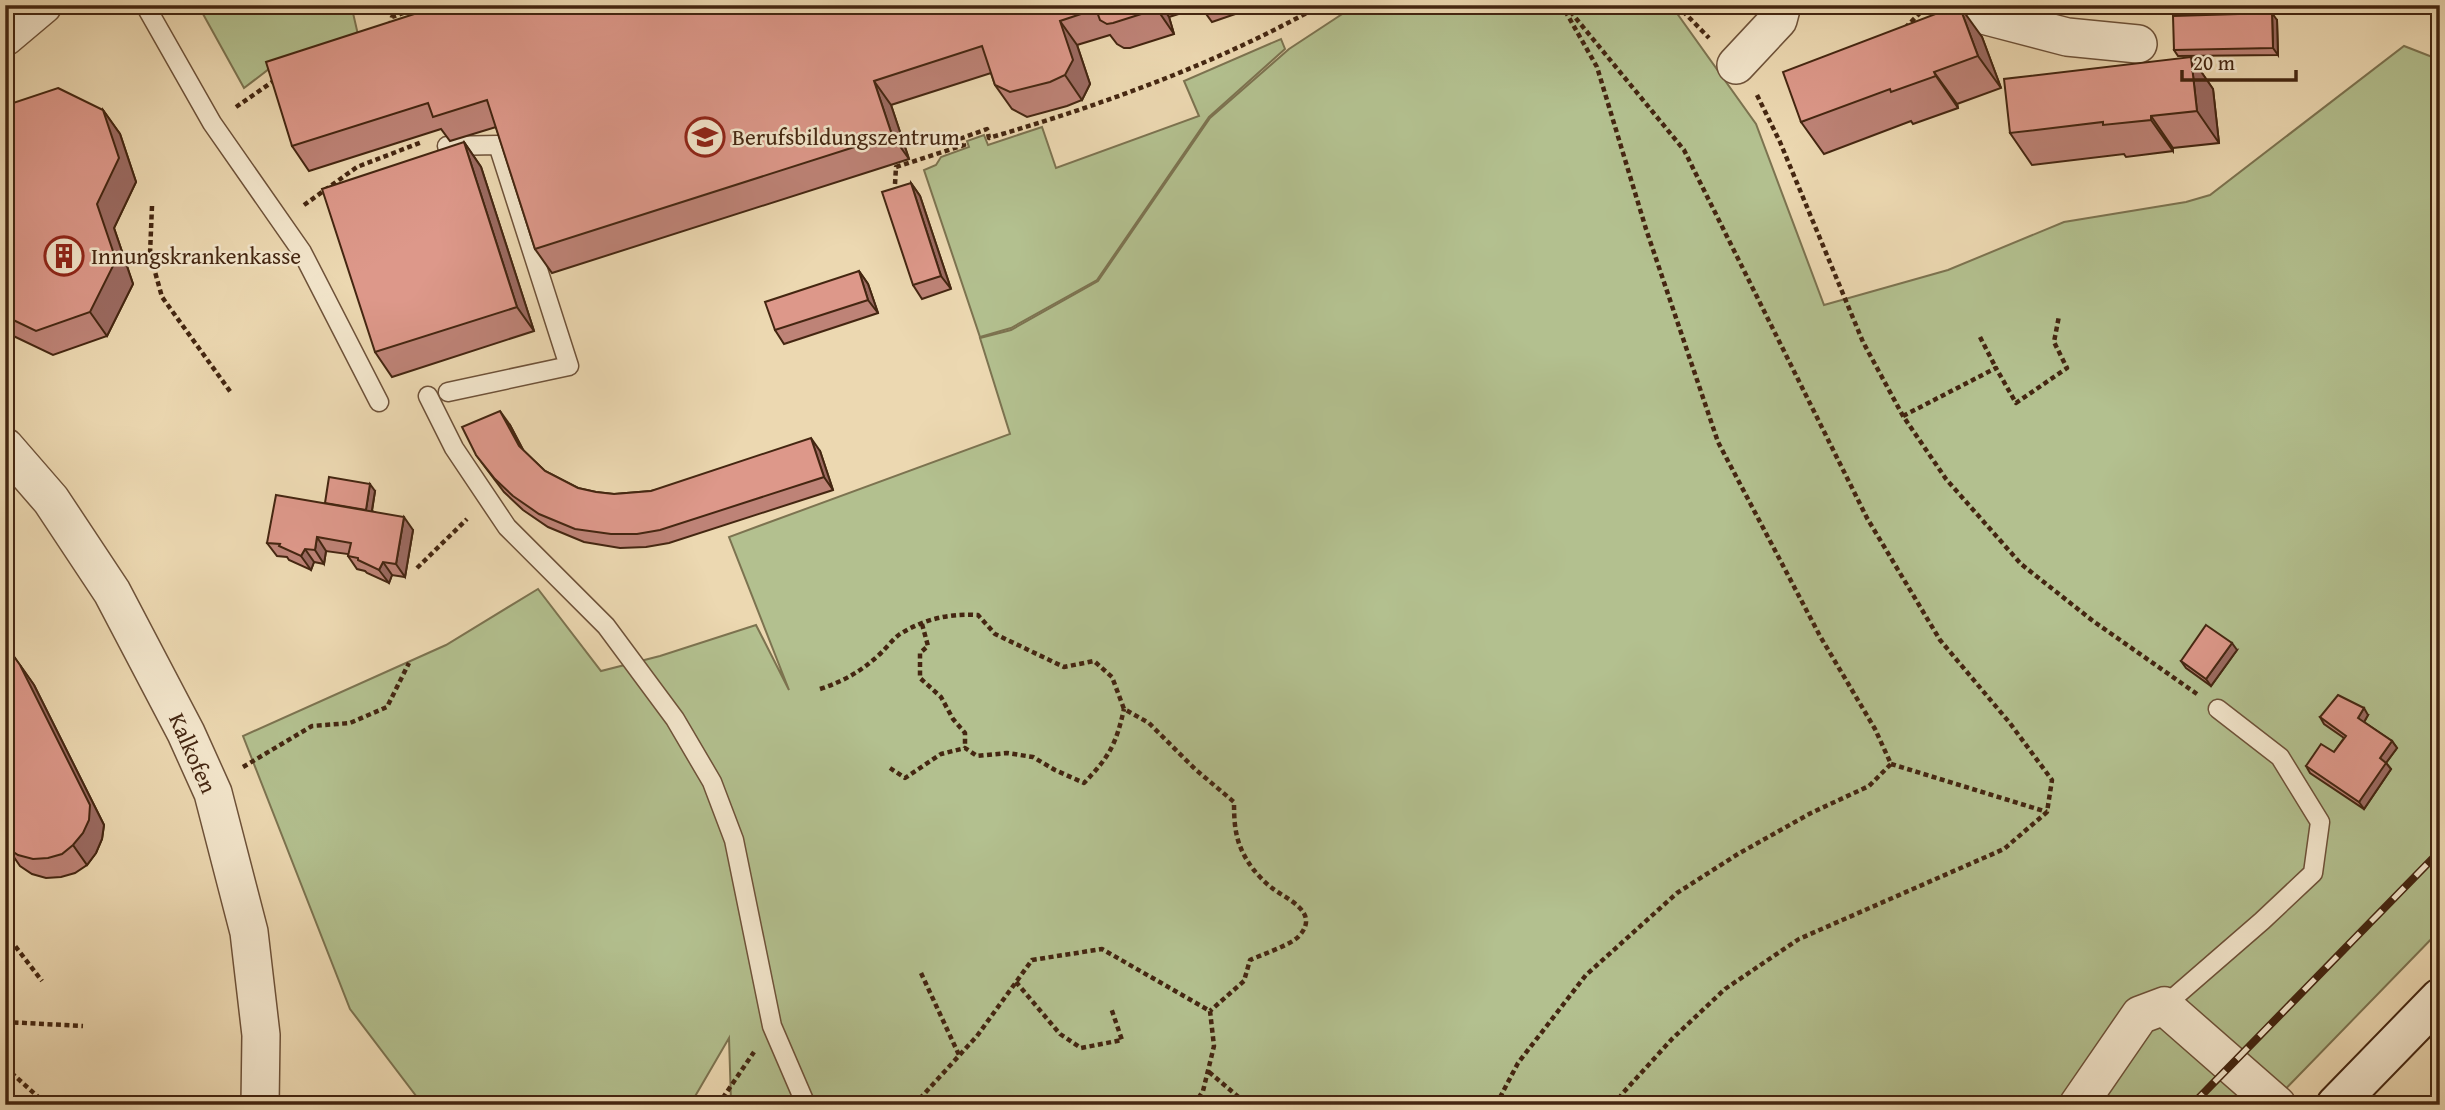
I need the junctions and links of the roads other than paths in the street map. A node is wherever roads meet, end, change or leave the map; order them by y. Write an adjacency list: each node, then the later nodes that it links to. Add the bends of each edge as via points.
1 (43, 5): 5 (street)
2 (145, 5): 11 (lane, via 212,123 302,252)
3 (1782, 5): 7 (street, via 1778,20)
4 (1956, 5): 6 (street, via 2067,37)
5 (5, 37)
6 (2138, 44)
7 (1737, 65)
8 (447, 146): 9 (lane, via 498,145 569,366)
9 (448, 392)
10 (428, 396): 17 (lane, via 454,448 508,527 606,626 675,719 712,782 734,841 772,1026)
11 (379, 402)
12 (5, 447): 16 (street, Kalkofen, via 51,500 112,592 213,793 249,932 261,1035)
13 (2218, 709): 15 (lane, via 2280,757 2320,822 2313,873)
14 (2440, 998): 20 (main road)
15 (2164, 1006): 18 (street, via 2140,1015); 19 (street)
16 (260, 1105)
17 (806, 1105)
18 (2078, 1105)
19 (2277, 1105)
20 (2336, 1105)

